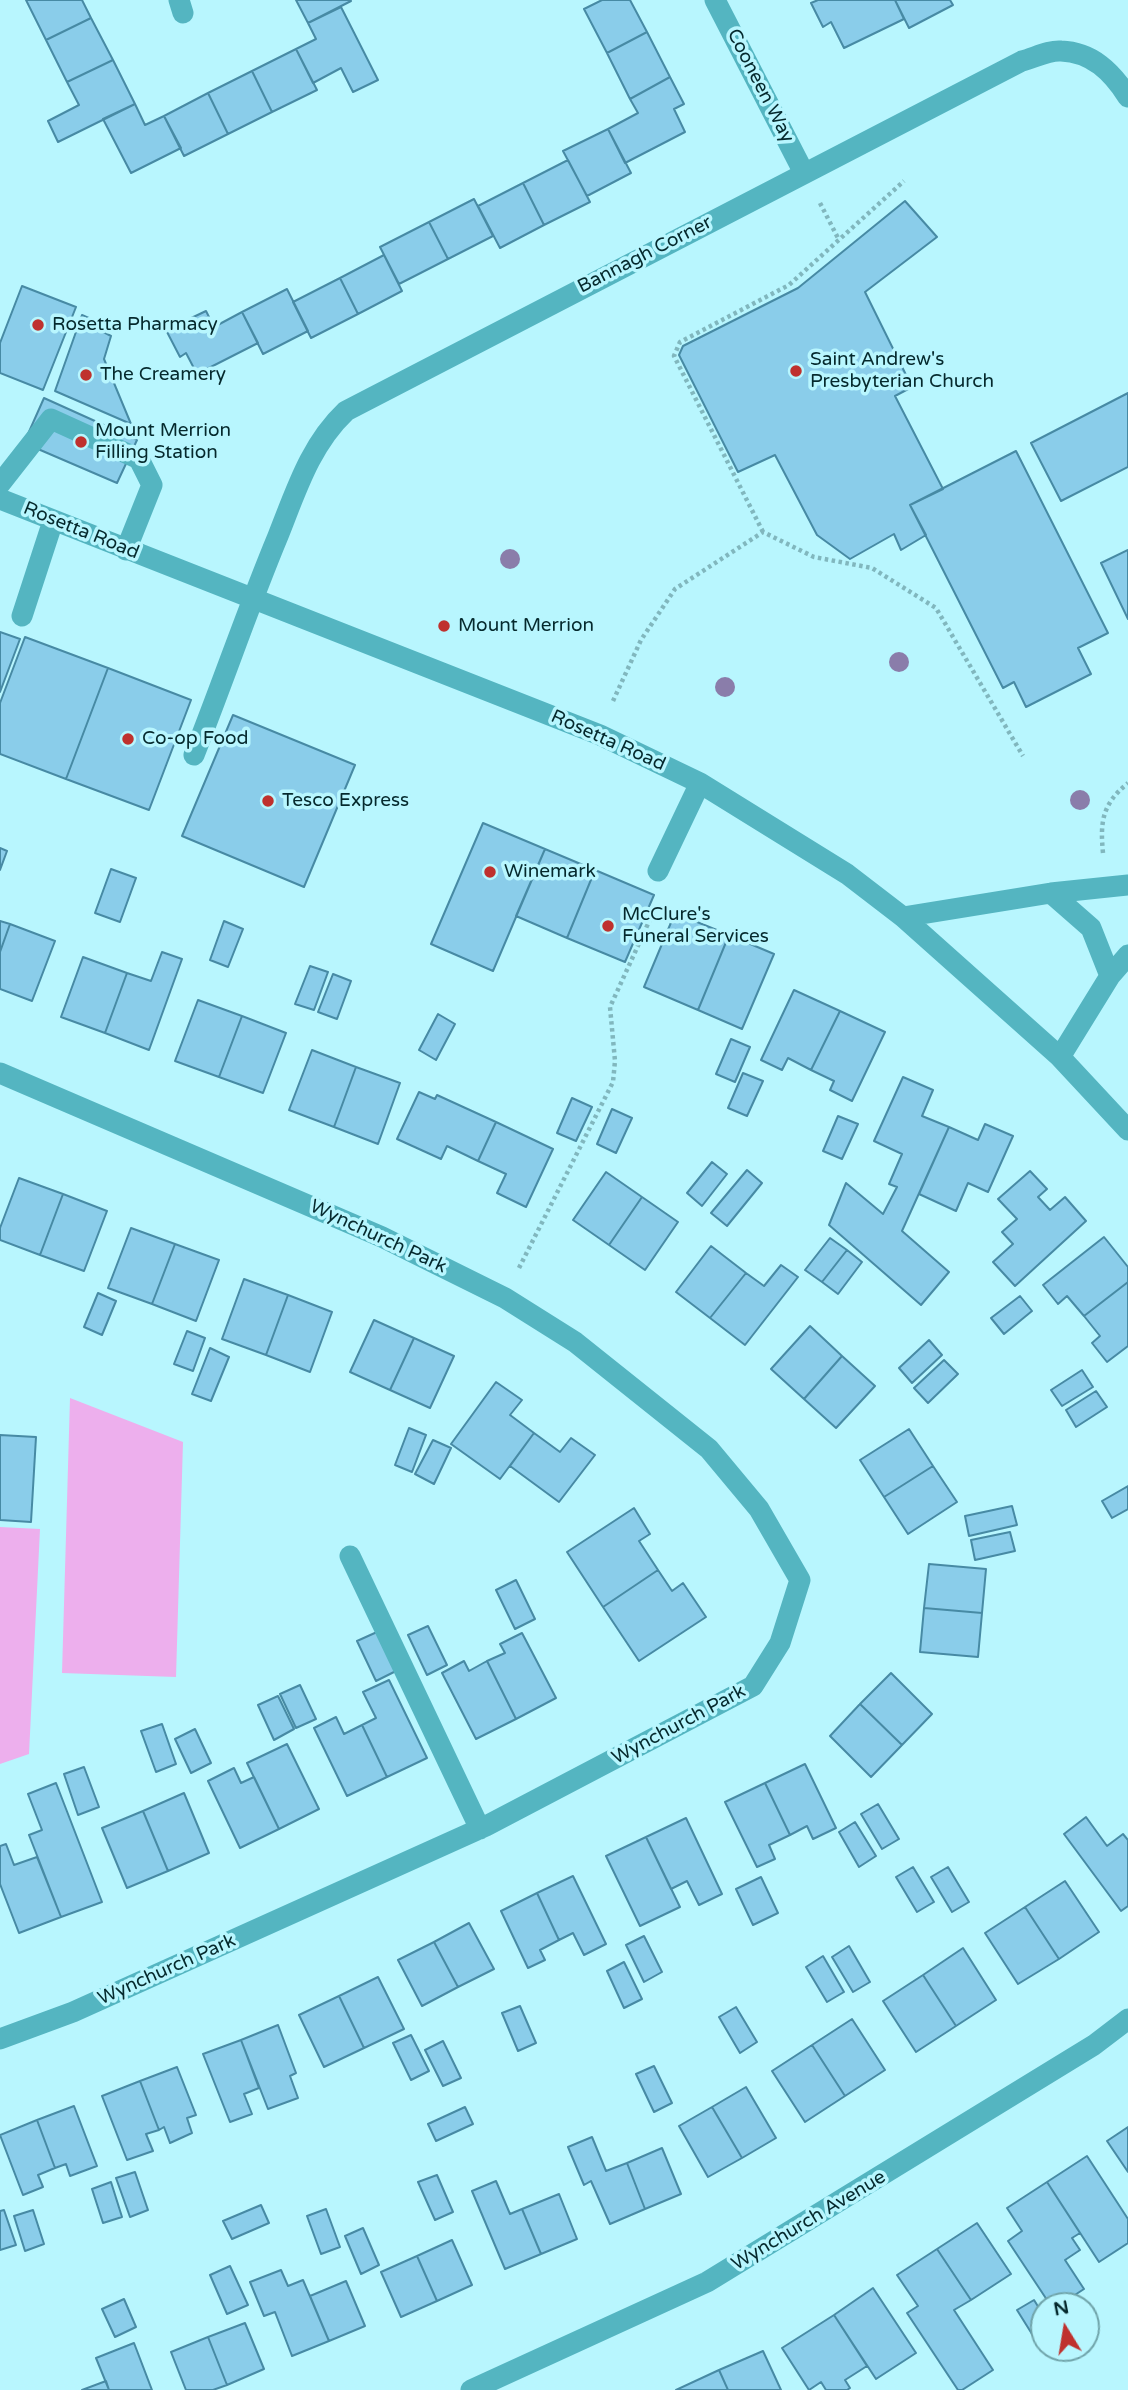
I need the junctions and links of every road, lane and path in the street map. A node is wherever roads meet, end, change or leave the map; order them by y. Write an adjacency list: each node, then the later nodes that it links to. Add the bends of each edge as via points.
1 (715, 0): 3 (street, Cooneen Way)
2 (1128, 97): 3 (street, Bannagh Corner, via 1113,74 1090,58 1059,50 1022,61)
3 (804, 173): 10 (street, Bannagh Corner, via 346,411 326,430 305,468)
4 (904, 181): 8 (path, via 789,285 680,342 675,350 674,356)
5 (0, 484): 9 (street, via 51,419 139,459 152,485)
6 (0, 499): 7 (street, Rosetta Road)
7 (53, 521): 9 (street, Rosetta Road); 11 (street)
8 (763, 532): 12 (path, via 675,589 641,640); 14 (path, via 814,557 873,568 936,608)
9 (126, 550): 10 (street, Rosetta Road)
10 (251, 600): 12 (street, Rosetta Road); 13 (street, Bannagh Corner)
11 (22, 615)
12 (600, 735): 15 (street, Rosetta Road)
13 (194, 755)
14 (1023, 756)
15 (700, 783): 17 (street); 20 (street, Rosetta Road, via 847,874)
16 (1128, 783): 18 (path, via 1116,793 1100,822)
17 (658, 872): 26 (path, via 660,899 610,1007 613,1082)
18 (1118, 886): 19 (street)
19 (1051, 893): 20 (street); 22 (street, via 1091,928)
20 (903, 917): 23 (street, Rosetta Road)
21 (1128, 955): 22 (street)
22 (1110, 976): 23 (street)
23 (1060, 1058): 25 (street, Rosetta Road)
24 (0, 1073): 26 (street, Wynchurch Park, via 382,1237)
25 (1128, 1130)
26 (505, 1298): 28 (street, Wynchurch Park, via 575,1342 709,1449 759,1509 800,1580 780,1643 753,1686)
27 (350, 1556): 28 (street)
28 (480, 1829): 30 (street, Wynchurch Park, via 74,2012)
29 (1128, 2019): 31 (street, Wynchurch Avenue, via 1094,2045 707,2282)
30 (0, 2039)
31 (471, 2390)

